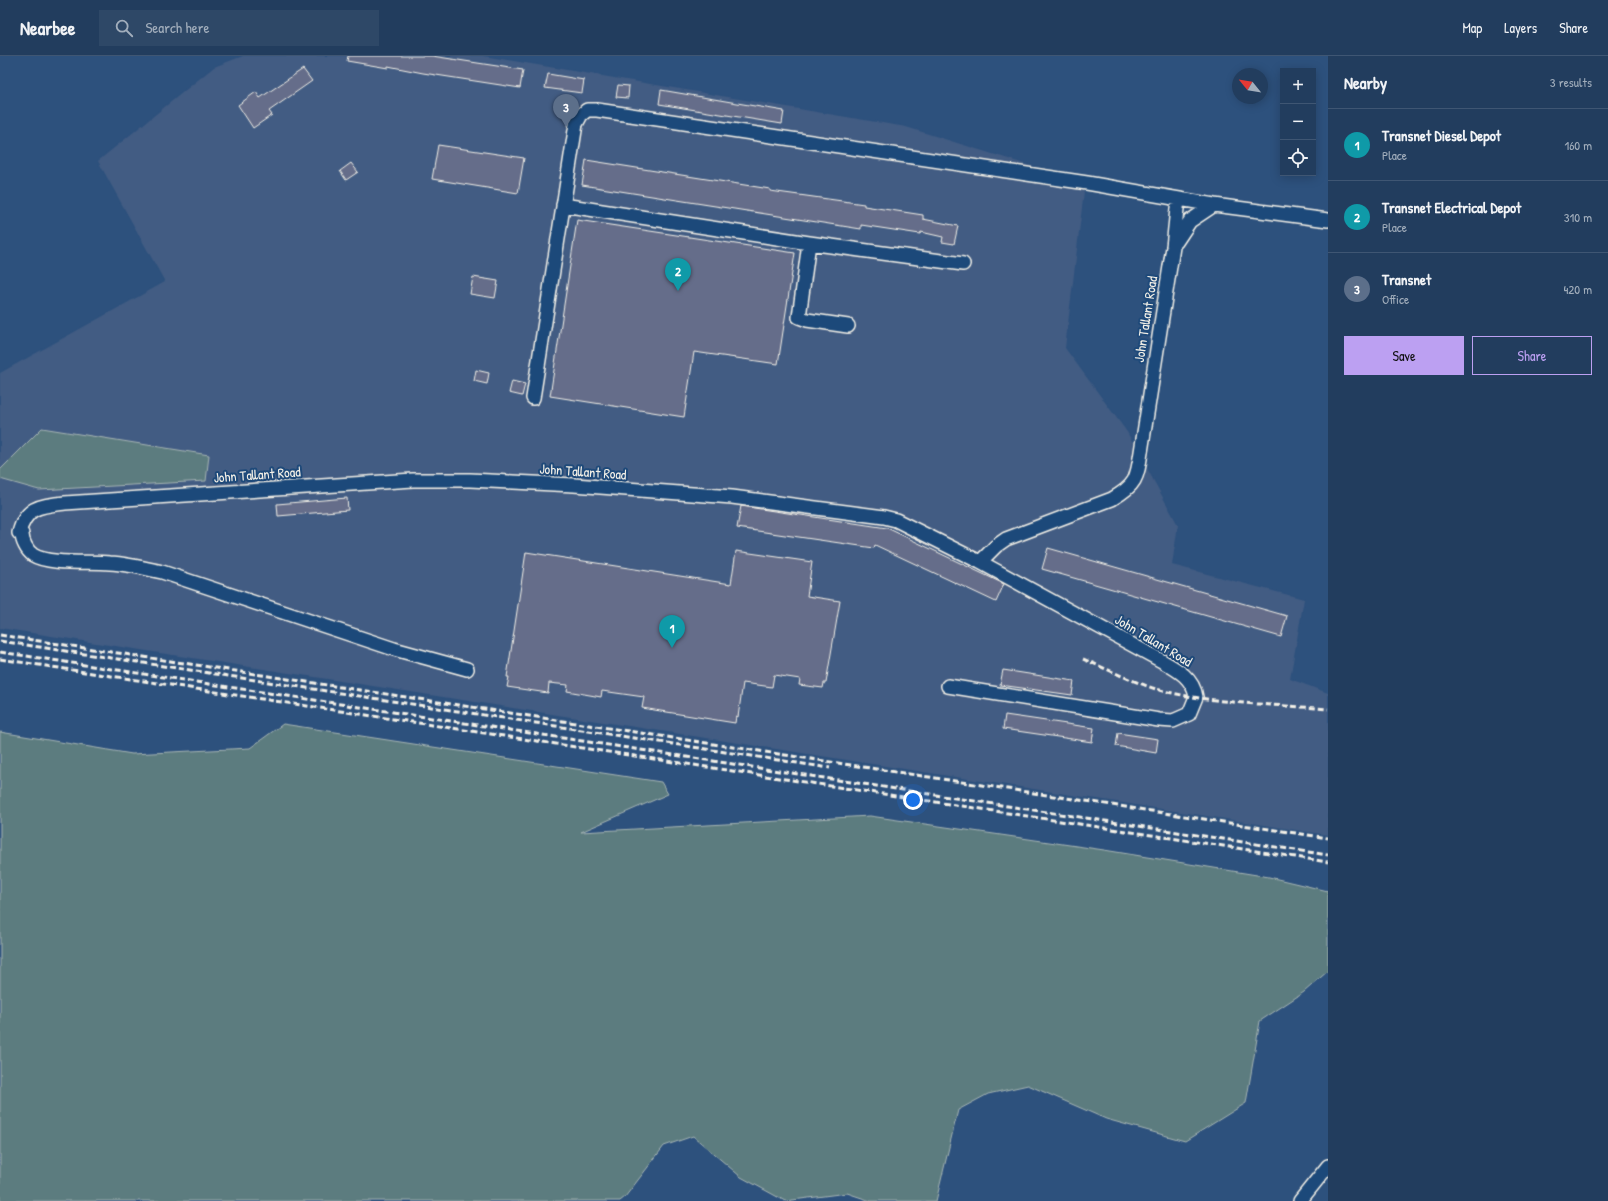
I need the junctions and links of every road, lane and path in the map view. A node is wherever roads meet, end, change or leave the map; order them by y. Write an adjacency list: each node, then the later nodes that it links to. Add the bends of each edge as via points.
1 (1178, 199): 2 (street, via 587,110 576,124); 3 (street); 6 (street, John Tallant Road)
2 (563, 205): 5 (street); 9 (street)
3 (1214, 205): 4 (street); 6 (street, via 1190,221)
4 (1328, 220)
5 (809, 243): 7 (street); 8 (street, via 799,318)
6 (1173, 247): 10 (street, John Tallant Road, via 1134,482 1112,499 1006,539)
7 (963, 264)
8 (848, 326)
9 (533, 398)
10 (980, 562): 11 (street, John Tallant Road, via 896,520 870,514 732,497 478,480 364,482 84,501 41,506 28,512 22,522 19,533 22,534 22,540 32,555 57,561 133,565 162,572 394,649); 12 (street, John Tallant Road, via 1174,668 1192,683 1195,702 1187,716 1173,721)
11 (467, 670)
12 (948, 686)
13 (1328, 1166): 14 (street)
14 (1305, 1199)

